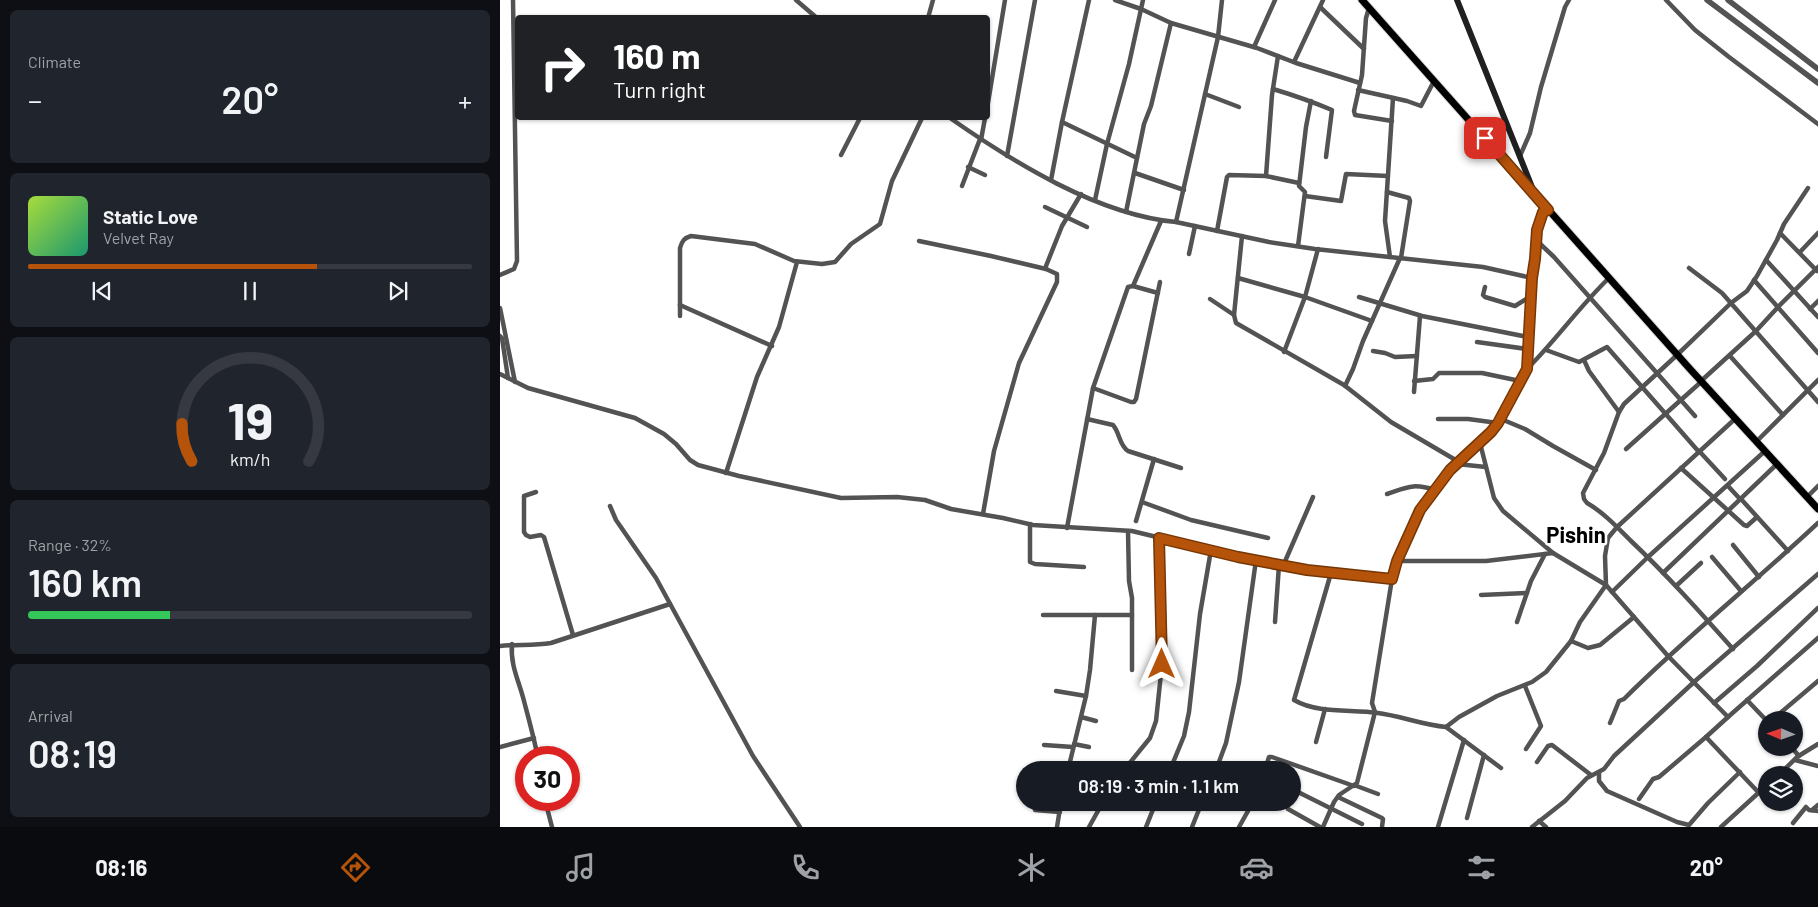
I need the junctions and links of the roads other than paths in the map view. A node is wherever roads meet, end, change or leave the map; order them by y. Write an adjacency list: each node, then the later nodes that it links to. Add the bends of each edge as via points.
1 (513, 0): 41 (street)
2 (796, 0): 21 (street)
3 (933, 0): 22 (street)
4 (1006, 0): 37 (street)
5 (1035, 0): 54 (street)
6 (1089, 0): 49 (street)
7 (1116, 0): 20 (street)
8 (1143, 0): 20 (street)
9 (1222, 0): 24 (street)
10 (1275, 0): 26 (street)
11 (1323, 0): 18 (street)
12 (1362, 0): 19 (main road)
13 (1457, 0): 56 (main road)
14 (1569, 0): 56 (street, via 1530,133)
15 (1666, 0): 50 (street, via 1695,30)
16 (1707, 0): 27 (street)
17 (1728, 0): 25 (street)
18 (1320, 7): 28 (street); 30 (street)
19 (1369, 8): 28 (street); 32 (main road)
20 (1142, 9): 23 (street); 52 (street)
21 (814, 15)
22 (929, 15)
23 (1171, 23): 24 (street); 57 (street)
24 (1218, 37): 26 (street); 38 (street)
25 (1780, 40): 27 (street); 31 (street)
26 (1254, 47): 29 (street)
27 (1772, 49): 34 (street)
28 (1364, 50): 33 (street)
29 (1278, 56): 30 (street); 35 (street)
30 (1294, 62): 33 (street)
31 (1818, 69)
32 (1434, 81): 39 (street, via 1422,106); 71 (main road)
33 (1360, 82): 36 (street)
34 (1818, 83)
35 (1273, 89): 40 (street); 61 (street)
36 (1358, 90): 39 (street); 48 (street, via 1355,115)
37 (990, 92)
38 (1205, 94): 42 (street); 67 (street)
39 (1393, 98): 48 (street)
40 (1312, 101): 55 (street, via 1332,110); 64 (street)
41 (515, 102)
42 (1239, 107)
43 (515, 120): 98 (street, via 518,256 514,269)
44 (859, 120): 53 (street)
45 (921, 120): 94 (street, via 892,181 880,224 851,244 835,262)
46 (953, 120): 51 (street)
47 (985, 120): 51 (street)
48 (1392, 121): 62 (street)
49 (1062, 122): 52 (street); 63 (street)
50 (1818, 124)
51 (981, 139): 54 (street); 58 (street)
52 (1107, 144): 57 (street); 72 (street)
53 (841, 155)
54 (1007, 156): 63 (street)
55 (1326, 156)
56 (1520, 156): 71 (main road)
57 (1137, 158): 59 (street)
58 (968, 167): 60 (street); 65 (street)
59 (1135, 173): 67 (street); 75 (street)
60 (985, 176)
61 (1266, 176): 64 (street); 81 (street, via 1227,177)
62 (1388, 176): 68 (street); 70 (street, via 1346,174 1341,201)
63 (1051, 180): 69 (street)
64 (1299, 183): 70 (street)
65 (962, 186)
66 (1808, 188): 82 (street)
67 (1184, 190): 78 (street)
68 (1387, 192): 91 (street, via 1385,221); 92 (street, via 1410,201)
69 (1081, 194): 72 (street); 76 (street)
70 (1305, 196): 87 (street)
71 (1536, 196): 74 (main road)
72 (1095, 200): 75 (street)
73 (1045, 207): 76 (street)
74 (1548, 210): 85 (street, via 1543,212); 101 (main road)
75 (1126, 212): 77 (street)
76 (1067, 217): 80 (street); 96 (street)
77 (1161, 221): 78 (street); 104 (street)
78 (1176, 222): 79 (street)
79 (1195, 226): 81 (street); 90 (street)
80 (1087, 227)
81 (1217, 230): 84 (street)
82 (1780, 233): 89 (street); 93 (street)
83 (1818, 233): 89 (street)
84 (1242, 236): 87 (street); 99 (street)
85 (1536, 240): 100 (street); 111 (street)
86 (919, 241): 96 (street)
87 (1298, 246): 88 (street)
88 (1318, 249): 91 (street); 109 (street)
89 (1800, 252): 97 (street)
90 (1190, 254)
91 (1390, 257): 92 (street)
92 (1401, 258): 100 (street, via 1482,267); 114 (street)
93 (1766, 260): 102 (street); 106 (street)
94 (797, 262): 116 (street, via 755,244 686,237 680,248); 129 (street)
95 (1689, 268): 115 (street)
96 (1046, 269): 190 (street, via 1057,274 1058,279 1020,363 1001,424)
97 (1817, 270): 106 (street)
98 (500, 275)
99 (1238, 278): 109 (street); 120 (street)
100 (1532, 278): 108 (street)
101 (1609, 278): 111 (street); 135 (main road)
102 (1754, 280): 115 (street); 117 (street)
103 (1160, 282): 107 (street)
104 (1133, 286): 107 (street); 149 (street, via 1128,288)
105 (1485, 287): 108 (street, via 1485,297 1508,305 1518,304)
106 (1793, 291): 117 (street); 119 (street)
107 (1158, 293): 149 (street, via 1134,402)
108 (1531, 296): 127 (street)
109 (1306, 297): 124 (street); 133 (street)
110 (1359, 297): 114 (street)
111 (1589, 297): 131 (street); 140 (street)
112 (1210, 299): 120 (street)
113 (1818, 300): 119 (street)
114 (1380, 303): 122 (street); 124 (street)
115 (1731, 303): 125 (street); 135 (street)
116 (680, 305): 121 (street); 129 (street)
117 (1777, 307): 125 (street); 134 (street)
118 (500, 308): 146 (street)
119 (1810, 309): 123 (street)
120 (1234, 315): 133 (street, via 1236,323)
121 (680, 316)
122 (1420, 316): 127 (street); 136 (street)
123 (1818, 318)
124 (1372, 321): 148 (street)
125 (1756, 331): 137 (street); 151 (street)
126 (500, 336): 142 (street)
127 (1528, 337): 130 (street)
128 (1477, 342): 130 (street)
129 (772, 346): 175 (street, via 757,377)
130 (1527, 349): 139 (street)
131 (1546, 350): 138 (street, via 1574,361); 139 (street)
132 (1373, 351): 136 (street, via 1394,357)
133 (1284, 352): 148 (street)
134 (1818, 353)
135 (1677, 355): 140 (street); 147 (main road)
136 (1416, 356): 144 (street)
137 (1730, 356): 147 (street); 157 (street)
138 (1584, 360): 150 (street, via 1607,347); 155 (street)
139 (1527, 369): 145 (street)
140 (1658, 373): 150 (street); 153 (street)
141 (500, 374): 142 (street)
142 (508, 378): 146 (street)
143 (1818, 380): 151 (street)
144 (1414, 381): 145 (street, via 1433,379 1441,372 1466,372); 152 (street)
145 (1520, 381): 162 (street)
146 (515, 382): 175 (street, via 549,395 635,418 664,434 698,465)
147 (1701, 382): 153 (street); 159 (main road)
148 (1345, 386): 169 (street, via 1391,422)
149 (1093, 388): 160 (street)
150 (1642, 388): 155 (street); 156 (street)
151 (1808, 391): 154 (street); 157 (street)
152 (1414, 392)
153 (1681, 400): 156 (street); 158 (street)
154 (1818, 402)
155 (1619, 412): 174 (street)
156 (1665, 415): 165 (street); 167 (street)
157 (1783, 415): 163 (street)
158 (1696, 416)
159 (1736, 418): 163 (main road); 167 (street)
160 (1087, 419): 168 (street, via 1113,425 1124,448); 196 (street)
161 (1438, 419): 162 (street)
162 (1500, 421): 164 (street); 174 (street, via 1525,428)
163 (1756, 442): 166 (main road)
164 (1480, 443): 169 (street); 171 (street)
165 (1626, 449)
166 (1765, 451): 170 (main road); 177 (street)
167 (1700, 452): 173 (street); 176 (street)
168 (1154, 459): 172 (street); 186 (street)
169 (1458, 463): 171 (street); 179 (street)
170 (1777, 464): 183 (main road); 185 (street)
171 (1486, 467): 203 (street, via 1494,498 1503,511)
172 (1181, 468)
173 (1682, 468): 184 (street); 195 (street)
174 (1596, 470): 195 (street, via 1583,493 1584,499)
175 (726, 473): 190 (street, via 841,498 913,498)
176 (1725, 479)
177 (1728, 486): 184 (street); 185 (street)
178 (1818, 486): 183 (street)
179 (1435, 490): 181 (street, via 1418,485); 208 (street, via 1420,510)
180 (536, 492): 232 (street, via 524,496 524,532 528,536 541,534 544,537)
181 (1387, 494)
182 (1313, 497): 210 (street)
183 (1807, 497): 188 (main road)
184 (1714, 499): 189 (street); 206 (street)
185 (1740, 499): 189 (street); 191 (street)
186 (1142, 502): 192 (street); 199 (street, via 1191,520)
187 (610, 506): 223 (street, via 616,520 648,563)
188 (1818, 509)
189 (1727, 510): 191 (street, via 1745,526); 213 (street)
190 (983, 514): 194 (street)
191 (1758, 517): 202 (street)
192 (1136, 521)
193 (1818, 523): 202 (street)
194 (1030, 524): 196 (street); 211 (street, via 1030,562)
195 (1617, 527): 206 (street); 217 (street, via 1608,538)
196 (1067, 528): 197 (street)
197 (1128, 530): 198 (street); 227 (street)
198 (1159, 538): 201 (street); 272 (street, via 1162,664 1156,721 1150,738)
199 (1268, 538)
200 (1732, 545): 215 (street)
201 (1211, 550): 207 (street); 273 (street, via 1189,712)
202 (1788, 551): 215 (street)
203 (1553, 553): 204 (street); 217 (street)
204 (1545, 554): 208 (street, via 1486,561); 221 (street)
205 (1712, 557): 219 (street)
206 (1648, 558): 213 (street); 220 (street)
207 (1256, 560): 210 (street); 274 (street, via 1238,682)
208 (1397, 561): 216 (street)
209 (1701, 563): 218 (street)
210 (1281, 565): 212 (street); 229 (street)
211 (1084, 567)
212 (1330, 572): 216 (street); 247 (street, via 1293,698)
213 (1663, 573): 218 (street)
214 (1818, 574): 237 (street)
215 (1759, 577): 219 (street)
216 (1392, 579): 249 (street, via 1372,702)
217 (1606, 585): 220 (street); 234 (street)
218 (1676, 586): 231 (street)
219 (1741, 591): 231 (street)
220 (1612, 592): 228 (street)
221 (1527, 593): 222 (street); 230 (street)
222 (1480, 595)
223 (670, 604): 232 (street); 310 (street, via 753,756)
224 (1818, 608): 246 (street)
225 (1043, 615): 226 (street)
226 (1095, 615): 227 (street); 244 (street)
227 (1132, 616): 239 (street)
228 (1634, 617): 234 (street, via 1600,645 1588,648); 238 (street)
229 (1275, 622)
230 (1517, 622)
231 (1708, 622): 237 (street); 238 (street)
232 (573, 634): 235 (street, via 540,645)
233 (1818, 638): 245 (street)
234 (1570, 641): 242 (street, via 1546,672)
235 (512, 644): 236 (street); 257 (street, via 514,671)
236 (500, 646)
237 (1733, 649): 241 (street)
238 (1668, 656): 241 (street); 254 (street, via 1619,701)
239 (1132, 670)
240 (1818, 681): 248 (street)
241 (1694, 682): 246 (street); 283 (street)
242 (1525, 686): 255 (street, via 1497,696); 266 (street, via 1541,726)
243 (1056, 691): 244 (street)
244 (1086, 696): 251 (street)
245 (1747, 700): 250 (street); 252 (street)
246 (1714, 703): 252 (street)
247 (1325, 709): 249 (street); 259 (street)
248 (1783, 711)
249 (1375, 712): 255 (street); 285 (street)
250 (1758, 712)
251 (1081, 717): 253 (street); 261 (street)
252 (1728, 717): 256 (street)
253 (1096, 721)
254 (1610, 723)
255 (1446, 727): 258 (street)
256 (1706, 737): 282 (street); 291 (street, via 1653,779)
257 (534, 738): 262 (street); 263 (street)
258 (1464, 740): 268 (street); 318 (street)
259 (1316, 742)
260 (1818, 744): 267 (street)
261 (1073, 745): 264 (street); 265 (street); 271 (street)
262 (500, 746)
263 (536, 746)
264 (1044, 746)
265 (1089, 747)
266 (1526, 749)
267 (1803, 753)
268 (1484, 755): 281 (street); 304 (street)
269 (1799, 756): 270 (street)
270 (1794, 760): 278 (street); 279 (street)
271 (1070, 761)
272 (1131, 761)
273 (1174, 761)
274 (1219, 761)
275 (1268, 761): 276 (street, via 1272,756)
276 (1286, 761)
277 (1537, 762): 284 (street, via 1552,745)
278 (1788, 766)
279 (1818, 766)
280 (1301, 767): 285 (street)
281 (1501, 768)
282 (1740, 772): 286 (street); 306 (street, via 1708,802 1691,824)
283 (1599, 773): 284 (street); 306 (street, via 1599,781 1608,791)
284 (1591, 775): 305 (street)
285 (1354, 786): 289 (street); 290 (street)
286 (1758, 791)
287 (1301, 793): 293 (street)
288 (1758, 793): 322 (street)
289 (1378, 794)
290 (1338, 797): 293 (street); 317 (street, via 1382,818)
291 (1639, 799)
292 (1818, 805): 294 (street)
293 (1331, 808): 308 (street); 316 (street)
294 (1812, 810): 302 (street); 307 (street, via 1806,807)
295 (548, 811): 309 (street)
296 (1048, 811): 303 (street)
297 (1098, 811): 312 (street)
298 (1152, 811): 313 (street)
299 (1198, 811): 314 (street)
300 (1248, 811): 315 (street)
301 (1292, 811): 316 (street)
302 (1818, 811)
303 (1060, 812): 311 (street)
304 (1467, 818)
305 (1539, 821): 319 (street); 320 (street)
306 (1677, 822): 321 (street)
307 (1793, 823)
308 (1362, 824)
309 (552, 827)
310 (800, 827)
311 (1057, 827)
312 (1090, 827)
313 (1146, 827)
314 (1192, 827)
315 (1239, 827)
316 (1321, 827)
317 (1382, 827)
318 (1438, 827)
319 (1532, 827)
320 (1546, 827)
321 (1673, 827)
322 (1721, 827)

